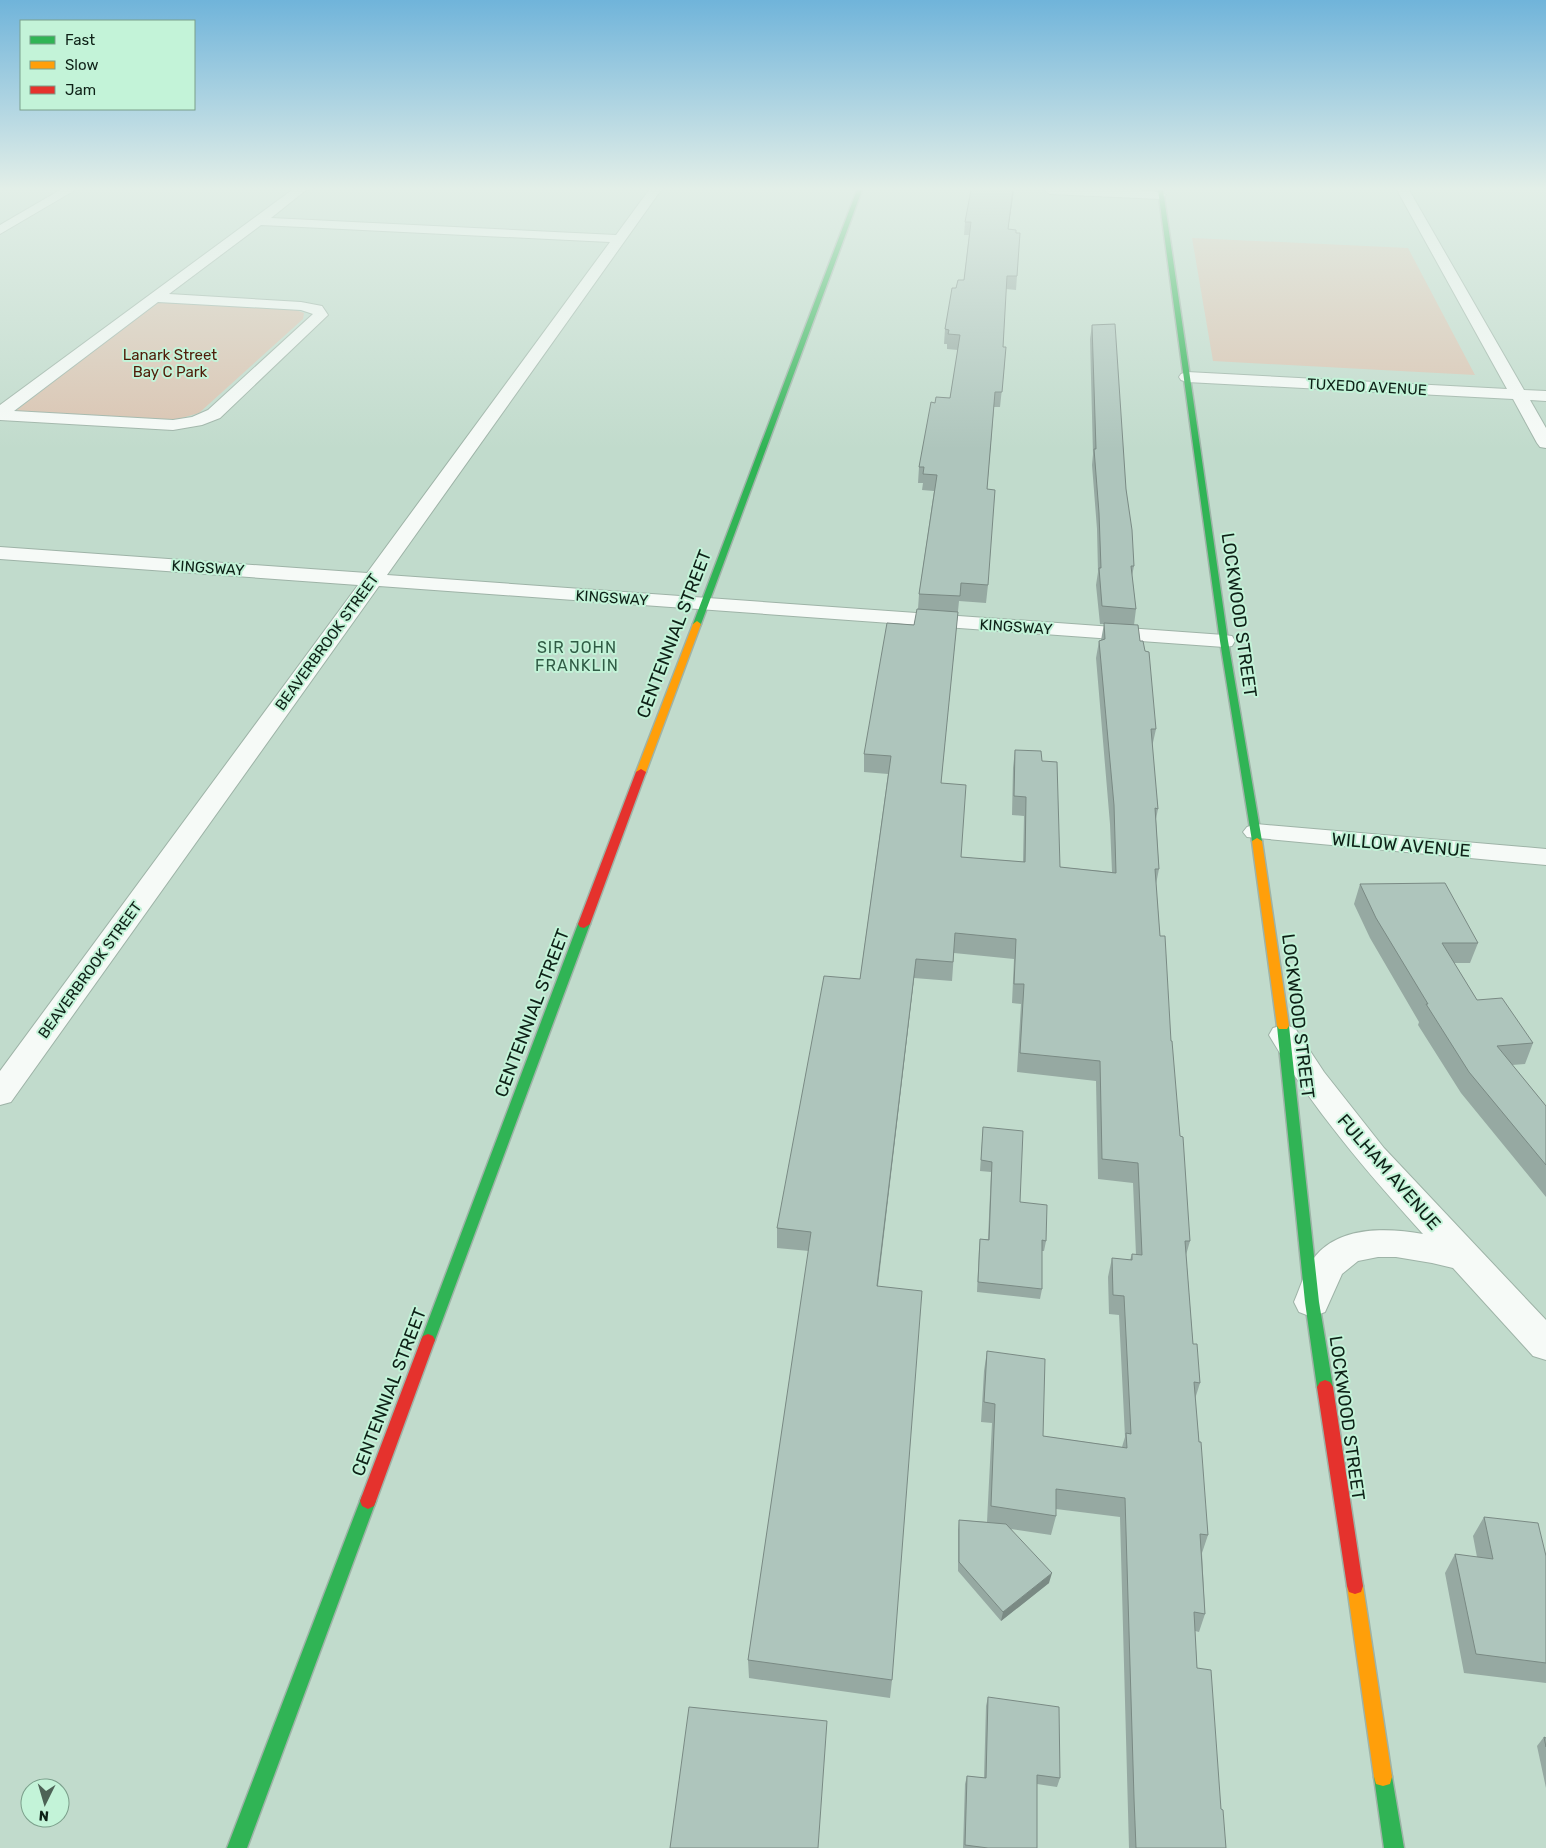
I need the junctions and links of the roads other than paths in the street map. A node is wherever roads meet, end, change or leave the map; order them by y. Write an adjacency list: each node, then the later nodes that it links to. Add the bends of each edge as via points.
1 (184, 276): 6 (street)
2 (593, 276): 13 (street, BEAVERBROOK STREET)
3 (828, 276): 14 (street, CENTENNIAL STREET)
4 (1172, 276): 7 (street, LOCKWOOD STREET)
5 (1452, 276): 8 (street)
6 (155, 298): 10 (street); 10 (street, via 301,306 317,309 321,315 214,414 196,421 173,425)
7 (1187, 377): 8 (street, TUXEDO AVENUE); 15 (street, LOCKWOOD STREET)
8 (1519, 395): 9 (street, TUXEDO AVENUE); 11 (street)
9 (1546, 396)
10 (0, 414)
11 (1546, 443)
12 (0, 554): 13 (street, KINGSWAY)
13 (372, 580): 14 (street, KINGSWAY); 19 (street, BEAVERBROOK STREET)
14 (704, 604): 15 (street, KINGSWAY); 23 (street, CENTENNIAL STREET)
15 (1224, 641): 16 (street, LOCKWOOD STREET)
16 (1256, 832): 17 (street, WILLOW AVENUE); 18 (street, LOCKWOOD STREET)
17 (1546, 857)
18 (1284, 1035): 20 (street, FULHAM AVENUE, via 1372,1157); 21 (street, LOCKWOOD STREET)
19 (0, 1094)
20 (1464, 1256): 21 (street, FULHAM AVENUE, via 1420,1245 1361,1245 1332,1260); 22 (street, FULHAM AVENUE)
21 (1312, 1302): 24 (street, LOCKWOOD STREET)
22 (1546, 1345)
23 (237, 1848)
24 (1394, 1848)

